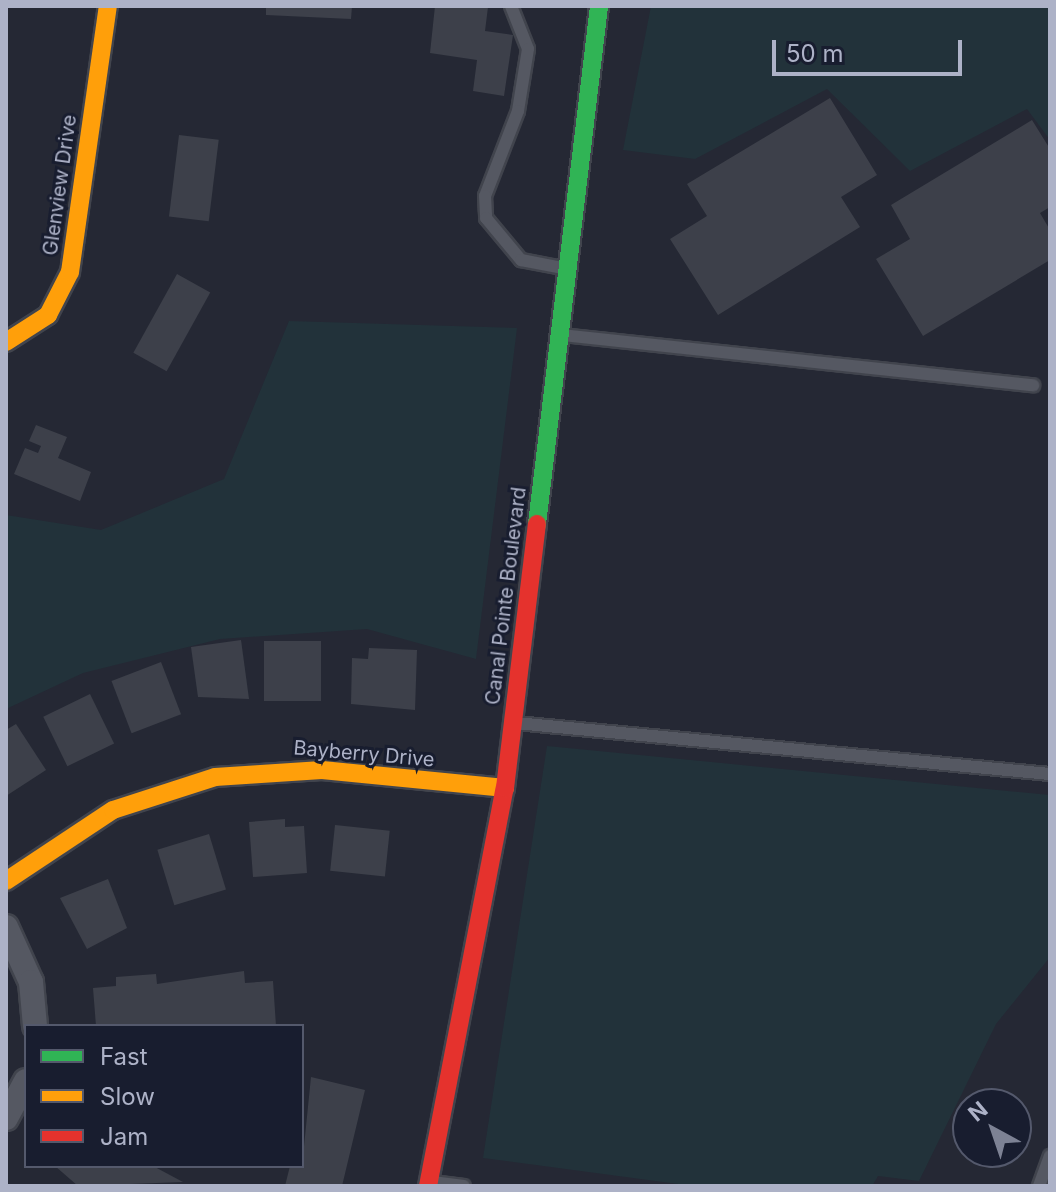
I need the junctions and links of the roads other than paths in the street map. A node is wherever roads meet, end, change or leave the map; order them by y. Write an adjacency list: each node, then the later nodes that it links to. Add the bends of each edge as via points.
1 (108, 6): 6 (street, Glenview Drive, via 70,272 48,315)
2 (511, 6): 4 (lane, via 528,49 518,111 485,196 486,218 521,260)
3 (599, 6): 4 (street, Canal Pointe Boulevard)
4 (566, 268): 5 (street, Canal Pointe Boulevard)
5 (559, 335): 7 (lane); 8 (street, Canal Pointe Boulevard)
6 (6, 342)
7 (1033, 385)
8 (513, 723): 9 (lane); 10 (street, Canal Pointe Boulevard)
9 (1050, 774)
10 (505, 788): 11 (street, Bayberry Drive, via 322,770 215,777 113,810); 17 (street, Canal Pointe Boulevard)
11 (6, 881)
12 (6, 927): 13 (street, via 31,982)
13 (35, 1024)
14 (24, 1085): 15 (street)
15 (6, 1118)
16 (1050, 1156): 19 (lane)
17 (428, 1184): 18 (lane)
18 (464, 1186)
19 (1039, 1186)

